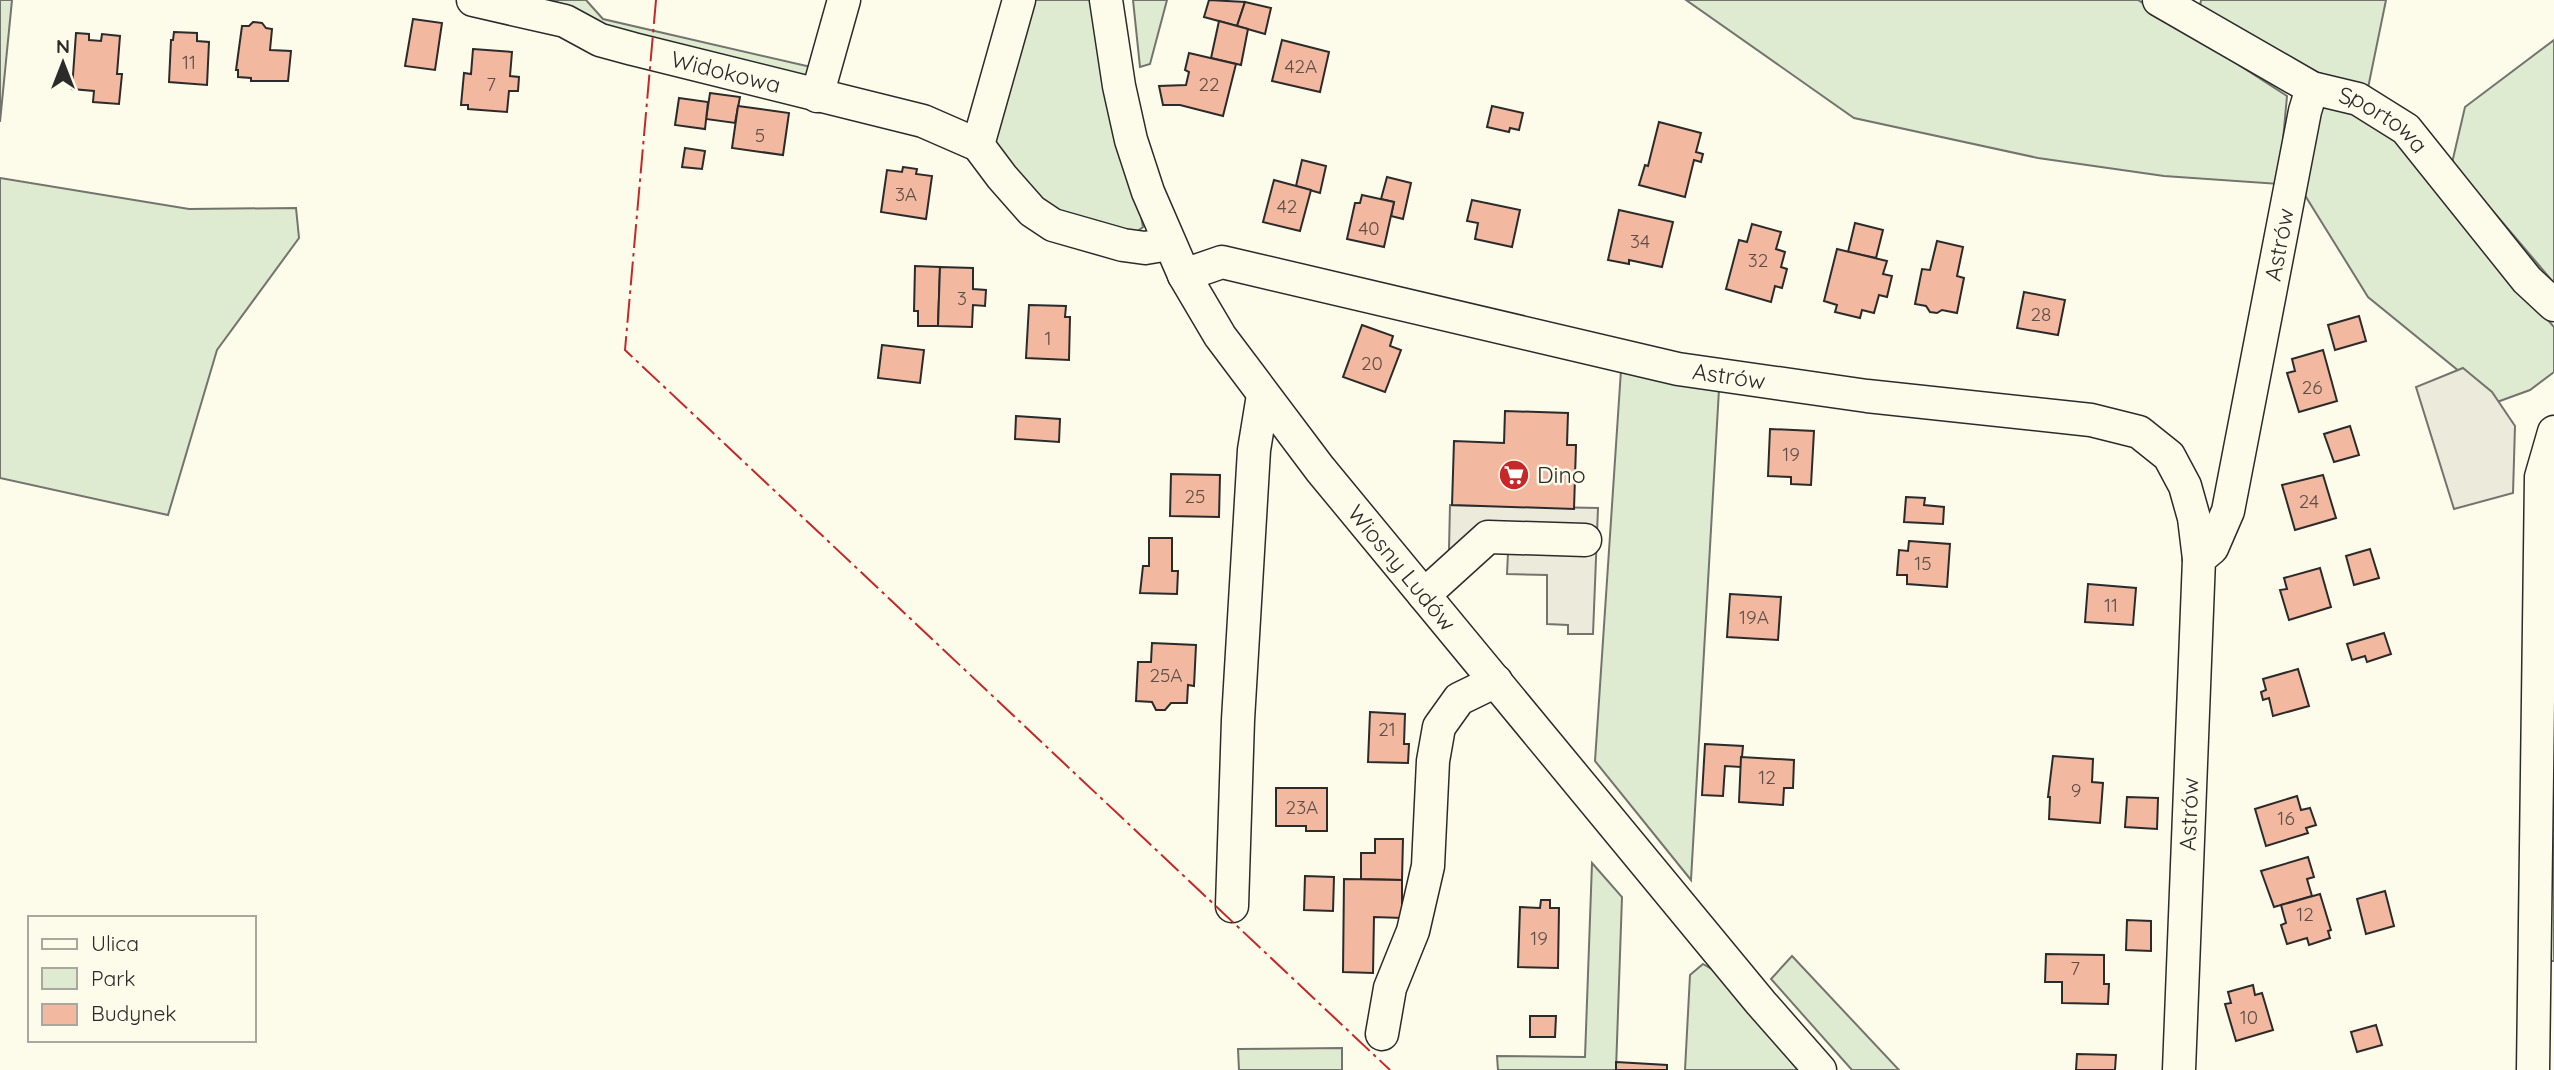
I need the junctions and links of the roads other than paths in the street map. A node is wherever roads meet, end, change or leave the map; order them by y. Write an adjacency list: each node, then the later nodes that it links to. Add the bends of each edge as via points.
1 (473, 0): 7 (street, Widokowa, via 565,22 600,40)
2 (844, 0): 7 (street)
3 (1019, 0): 8 (street)
4 (1106, 0): 9 (street, Wiosny Ludów, via 1130,140)
5 (2159, 0): 6 (street, Sportowa)
6 (2312, 88): 11 (street, Sportowa, via 2358,99 2406,129 2527,280); 15 (street, Astrów, via 2228,511 2212,548)
7 (817, 96): 8 (street, Widokowa, via 923,121)
8 (978, 145): 9 (street, Widokowa, via 1032,211 1053,225 1123,245)
9 (1168, 244): 10 (street, Wiosny Ludów)
10 (1184, 275): 12 (street, Wiosny Ludów, via 1220,336); 15 (street, Astrów, via 1222,262 1678,369 1867,396 2091,420 2139,432 2169,456 2185,486)
11 (2554, 305)
12 (1263, 394): 16 (street, Wiosny Ludów); 18 (street, via 1254,450)
13 (2554, 432): 22 (street, via 2541,477)
14 (1586, 540): 16 (street, via 1488,537)
15 (2199, 559): 21 (street, Astrów)
16 (1424, 595): 17 (street, Wiosny Ludów)
17 (1496, 681): 19 (street, via 1459,699 1439,727 1428,866 1413,931 1390,988); 20 (street, Wiosny Ludów)
18 (1232, 905)
19 (1382, 1034)
20 (1820, 1070)
21 (2179, 1070)
22 (2533, 1070)

